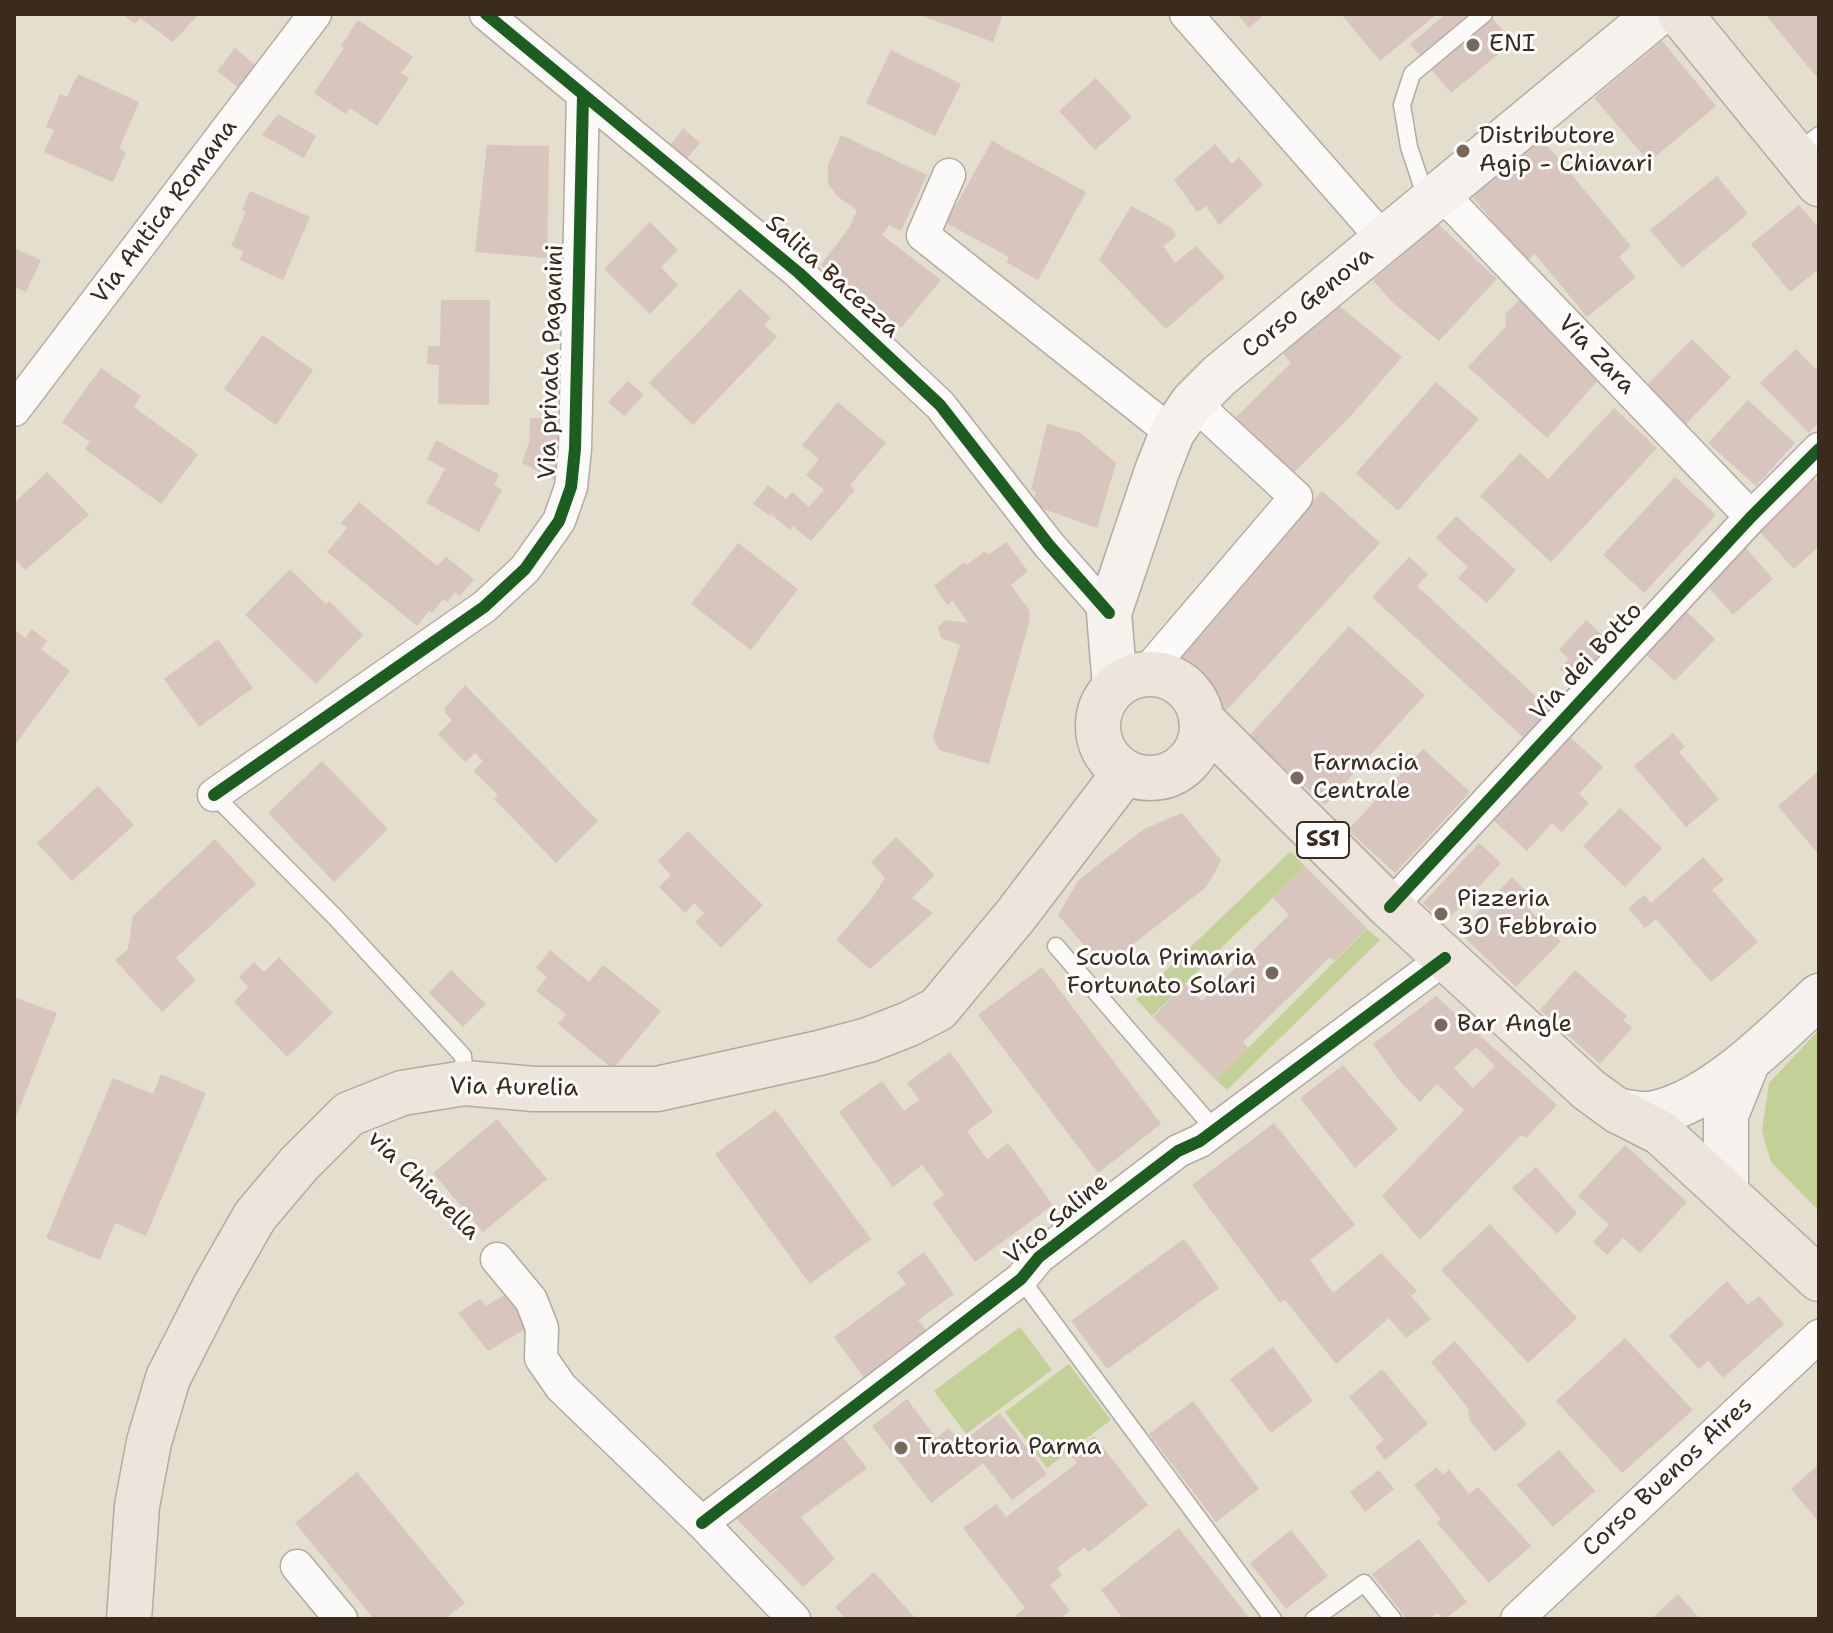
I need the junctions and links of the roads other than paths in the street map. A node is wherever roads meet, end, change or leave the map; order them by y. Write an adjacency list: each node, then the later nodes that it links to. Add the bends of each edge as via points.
1 (315, 14): 11 (street, Via Antica Romana)
2 (486, 14): 6 (street, Salita Bacezza)
3 (1186, 14): 10 (street)
4 (1484, 14): 9 (lane, via 1412,74 1402,105 1409,147)
5 (1652, 17): 7 (main road); 9 (main road, Corso Genova)
6 (583, 96): 15 (street, Salita Bacezza, via 799,273 940,405); 19 (street, Via privata Paganini, via 575,449 571,487 559,521 525,569 484,607)
7 (1811, 158)
8 (949, 175): 12 (street, via 923,235)
9 (1434, 198): 10 (main road, Corso Genova); 14 (street, Via Zara)
10 (1384, 240): 12 (main road, Corso Genova, via 1219,376)
11 (14, 410)
12 (1183, 418): 15 (main road, Corso Genova, via 1157,471); 16 (street, via 1296,497)
13 (1819, 449): 14 (street, Via dei Botto)
14 (1751, 517): 20 (street, Via dei Botto)
15 (1109, 613): 16 (main road, Corso Genova)
16 (1130, 680): 17 (main road, via 1161,675 1176,681 1189,691); 18 (main road, via 1104,700 1098,716 1103,748)
17 (1201, 719): 18 (main road, via 1201,738 1179,769 1162,777); 20 (main road, SS1)
18 (1125, 772): 25 (main road, Via Aurelia, via 938,1009 909,1024 844,1047 657,1089)
19 (214, 795): 25 (lane, via 463,1056)
20 (1390, 907): 22 (main road, SS1)
21 (1056, 946): 27 (lane)
22 (1445, 958): 26 (main road, SS1); 27 (street, Vico Saline)
23 (1819, 996): 24 (main road)
24 (1747, 1063): 26 (main road, via 1694,1097 1654,1114); 28 (main road, via 1726,1115)
25 (465, 1083): 35 (main road, Via Aurelia, via 402,1093 349,1114 255,1216 168,1378 137,1506)
26 (1618, 1111): 28 (main road, SS1, via 1661,1133)
27 (1208, 1136): 30 (street, Vico Saline, via 1178,1151 1039,1257)
28 (1726, 1191): 31 (main road, SS1)
29 (497, 1259): 33 (street, via 531,1300 542,1328 541,1358 561,1387)
30 (1021, 1279): 33 (street, Vico Saline); 38 (lane, Vico Saline)
31 (1819, 1279)
32 (1819, 1336): 41 (street, Corso Buenos Aires)
33 (702, 1523): 37 (street)
34 (297, 1566): 36 (street)
35 (129, 1619)
36 (341, 1619)
37 (794, 1619)
38 (1273, 1619)
39 (1314, 1619): 40 (lane, via 1364,1583)
40 (1393, 1619)
41 (1517, 1619)

